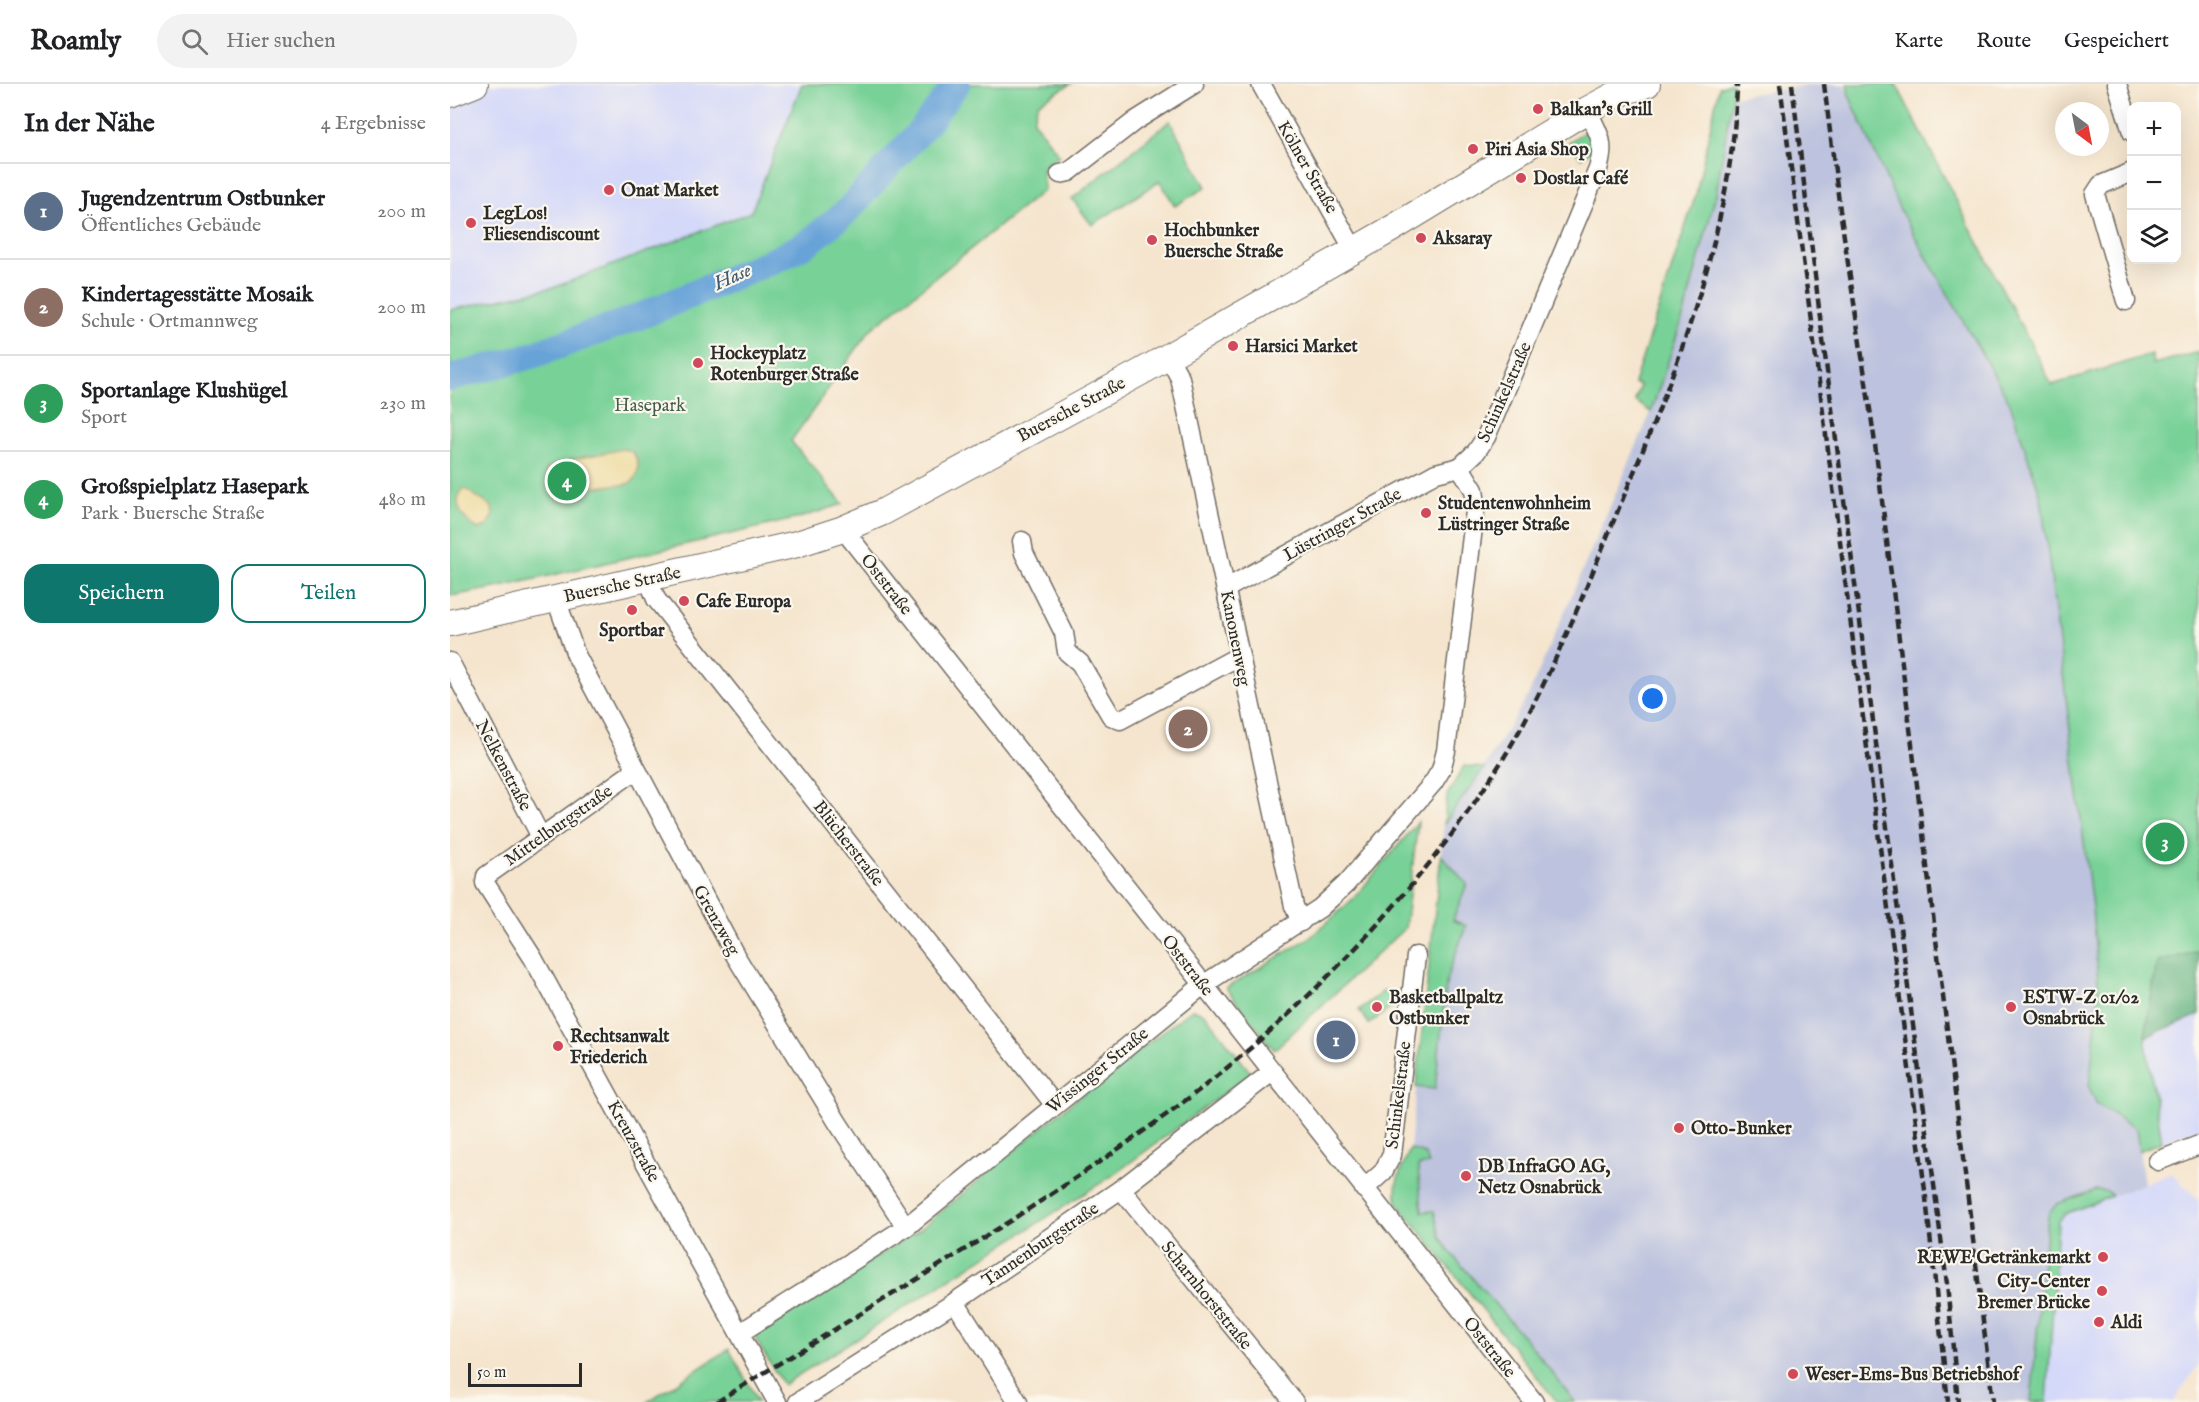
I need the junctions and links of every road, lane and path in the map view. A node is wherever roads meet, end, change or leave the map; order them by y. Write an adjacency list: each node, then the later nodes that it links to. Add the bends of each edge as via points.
1 (1194, 84): 7 (street, via 1135,121 1069,172)
2 (1261, 84): 9 (street, Kölner Straße)
3 (1644, 84): 5 (main road, Buersche Straße)
4 (2117, 84): 6 (street)
5 (1587, 110): 9 (main road, Buersche Straße); 12 (street, Schinkelstraße, via 1601,139 1603,154 1598,169 1486,437)
6 (2127, 116)
7 (1060, 174)
8 (2127, 174): 10 (street, via 2101,185 2095,194)
9 (1354, 250): 11 (main road, Buersche Straße)
10 (2126, 301)
11 (1168, 356): 13 (main road, Buersche Straße, via 892,507); 16 (street, Kanonenweg, via 1180,378)
12 (1460, 467): 16 (street, Lüstringer Straße, via 1436,473); 24 (street, Wissinger Straße, via 1474,490 1476,503 1441,770 1346,884)
13 (843, 529): 15 (main road, Buersche Straße, via 797,544); 26 (street, Oststraße)
14 (1022, 541): 19 (street, via 1024,553 1064,633 1067,652 1080,663 1111,716 1120,720)
15 (648, 579): 17 (main road, Buersche Straße); 28 (street, Blücherstraße, via 657,599)
16 (1227, 588): 19 (street, Kanonenweg)
17 (556, 599): 18 (main road, Buersche Straße); 21 (street, Grenzweg, via 576,656)
18 (450, 622)
19 (1239, 656): 24 (street, Kanonenweg)
20 (450, 662): 22 (street, Nelkenstraße)
21 (636, 770): 22 (street, Mittelburgstraße); 33 (street, Grenzweg, via 756,991)
22 (541, 837): 23 (street, Mittelburgstraße, via 486,876)
23 (485, 883): 35 (street, Kreuzstraße, via 533,958)
24 (1300, 922): 26 (street, Wissinger Straße)
25 (1416, 956): 32 (street, Schinkelstraße, via 1392,1155 1383,1172)
26 (1203, 985): 27 (street, Oststraße); 28 (street, Wissinger Straße)
27 (1272, 1072): 31 (street, Tannenburgstraße); 32 (street, Oststraße)
28 (1054, 1104): 33 (street, Wissinger Straße)
29 (2199, 1145): 30 (street)
30 (2158, 1161)
31 (1121, 1189): 34 (street, Tannenburgstraße); 39 (street, Scharnhorststraße)
32 (1364, 1189): 40 (street, Oststraße)
33 (906, 1227): 35 (street, Wissinger Straße)
34 (956, 1302): 37 (street, Tannenburgstraße); 38 (street)
35 (740, 1333): 36 (street, Kreuzstraße)
36 (777, 1402)
37 (798, 1402)
38 (1018, 1402)
39 (1294, 1402)
40 (1534, 1402)

